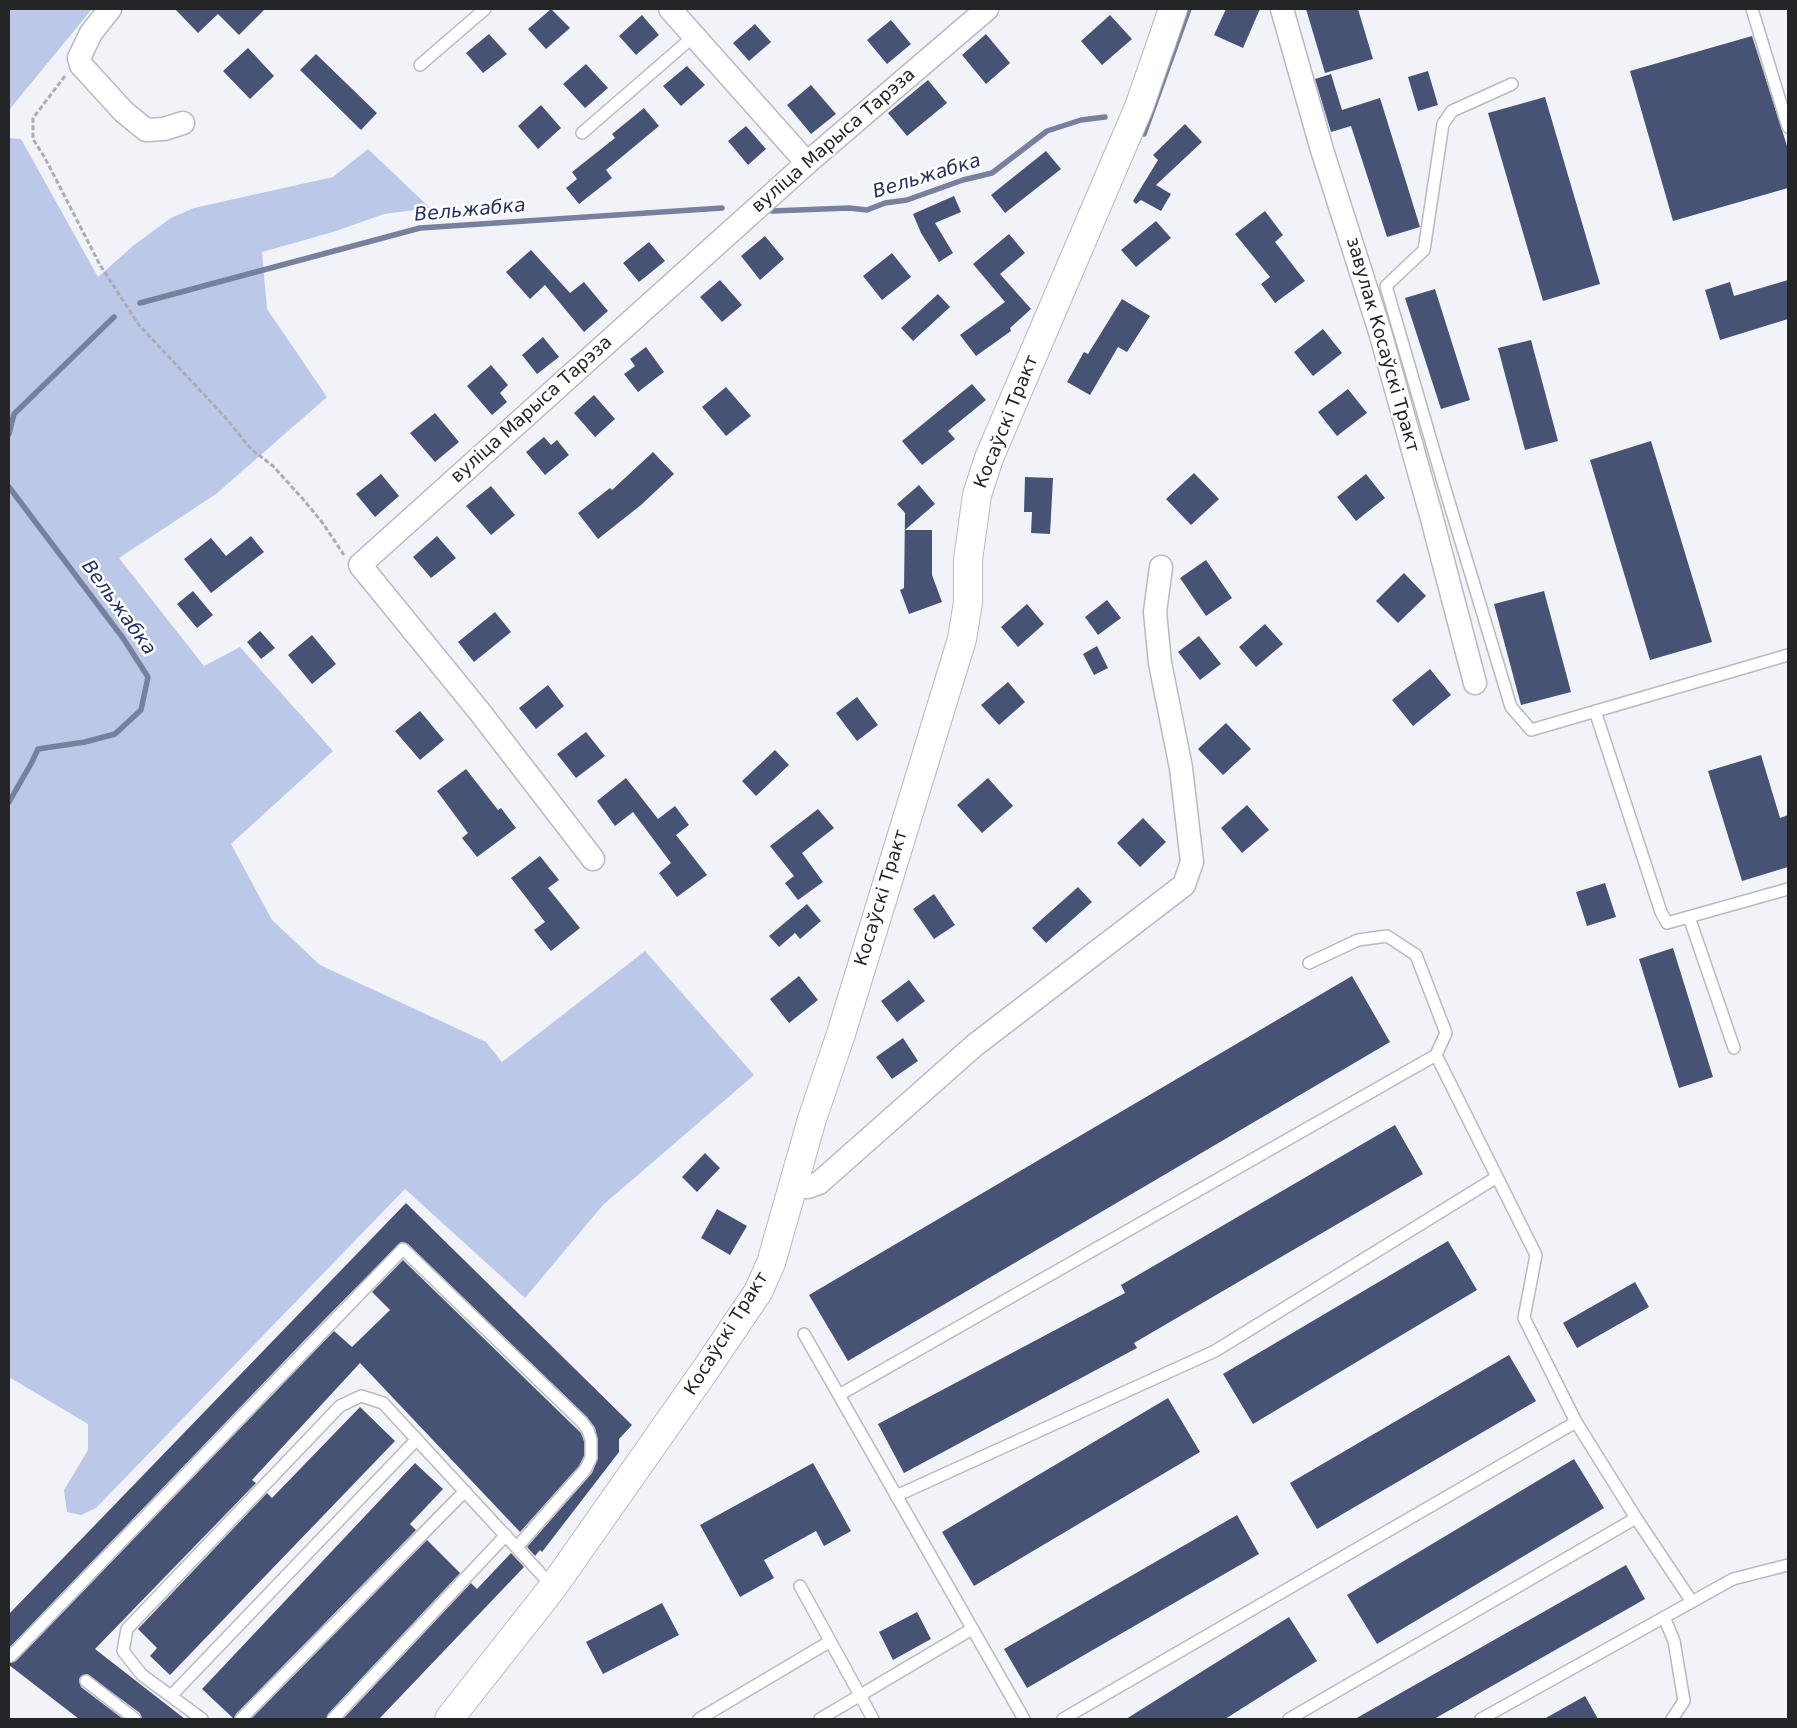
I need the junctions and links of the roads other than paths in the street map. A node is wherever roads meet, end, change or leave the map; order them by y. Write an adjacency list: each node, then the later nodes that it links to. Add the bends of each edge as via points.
1 (110, 9): 11 (street, via 91,33 79,58 82,65 105,93 146,130)
2 (486, 9): 9 (lane)
3 (670, 9): 8 (street)
4 (986, 9): 14 (street, вуліца Марыса Тарэза)
5 (1172, 9): 26 (main road, Косаўскі Тракт, via 1139,107 989,458 977,495 962,639)
6 (1282, 9): 17 (street, завулак Косаўскі Тракт, via 1322,150 1380,332)
7 (1752, 9): 12 (lane)
8 (694, 36): 13 (lane); 14 (street)
9 (420, 65)
10 (1512, 84): 18 (lane, via 1452,111 1442,124 1424,250 1386,286 1511,707 1531,730)
11 (183, 123)
12 (1788, 127)
13 (582, 133)
14 (807, 163): 19 (street, вуліца Марыса Тарэза, via 360,565 479,711)
15 (1161, 567): 26 (street, via 1155,612 1160,663 1181,768 1192,862 1184,885 975,1045 819,1183)
16 (1788, 655): 18 (lane)
17 (1475, 684)
18 (1595, 711): 21 (lane, via 1666,923)
19 (593, 859)
20 (1788, 889): 21 (lane)
21 (1689, 917): 23 (lane)
22 (1309, 963): 24 (lane, via 1358,940 1387,936 1416,955 1446,1034)
23 (1734, 1048)
24 (1436, 1056): 25 (lane); 28 (lane)
25 (1497, 1177): 29 (lane, via 1536,1255 1524,1318); 32 (lane, via 1215,1351)
26 (793, 1185): 37 (main road, Косаўскі Тракт, via 771,1263 758,1292)
27 (804, 1334): 28 (lane)
28 (839, 1395): 32 (lane)
29 (1576, 1422): 33 (lane); 56 (lane)
30 (416, 1439): 31 (lane); 46 (lane); 46 (lane, via 384,1403 362,1396 340,1406 127,1629 123,1652 142,1675)
31 (465, 1491): 34 (lane); 49 (lane)
32 (896, 1496): 41 (lane)
33 (1636, 1518): 39 (lane); 57 (lane)
34 (506, 1535): 35 (lane); 50 (lane)
35 (517, 1547): 37 (lane); 43 (lane, via 585,1470 590,1458 588,1430 403,1248)
36 (1788, 1564): 39 (lane, via 1733,1579)
37 (553, 1586): 51 (main road, Косаўскі Тракт)
38 (800, 1586): 42 (lane)
39 (1692, 1602): 40 (lane)
40 (1664, 1617): 58 (lane); 59 (lane, via 1674,1641 1684,1700)
41 (972, 1629): 45 (lane); 55 (lane)
42 (830, 1642): 45 (lane); 52 (lane)
43 (12, 1656)
44 (86, 1682): 47 (lane)
45 (859, 1695): 53 (lane); 54 (lane)
46 (171, 1696): 48 (lane)
47 (135, 1719)
48 (202, 1719)
49 (241, 1719)
50 (333, 1719)
51 (449, 1719)
52 (700, 1719)
53 (820, 1719)
54 (873, 1719)
55 (1024, 1719)
56 (1063, 1719)
57 (1289, 1719)
58 (1481, 1719)
59 (1672, 1719)

